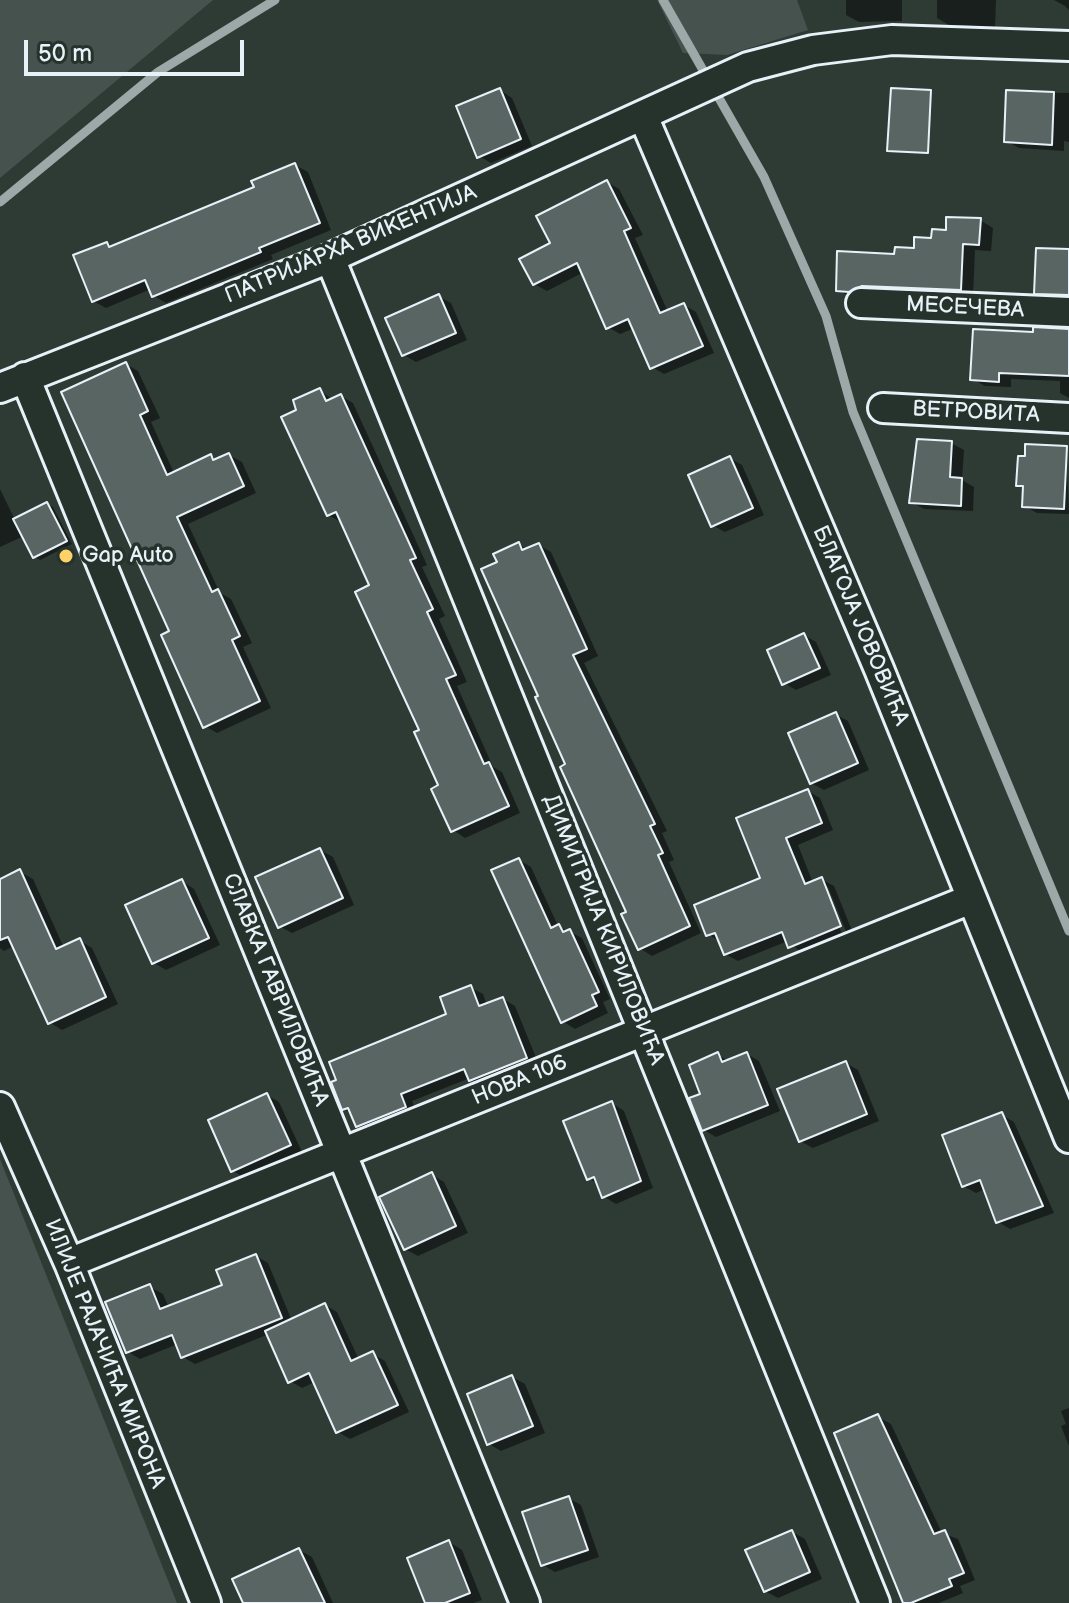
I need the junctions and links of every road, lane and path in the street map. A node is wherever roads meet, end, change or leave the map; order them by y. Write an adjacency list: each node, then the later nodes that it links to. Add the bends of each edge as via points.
1 (1069, 46): 2 (street, ПАТРИЈАРХА ВИКЕНТИЈА, via 892,40 813,50 748,67)
2 (643, 116): 3 (street, ПАТРИЈАРХА ВИКЕНТИЈА); 9 (street, БЛАГОЈА ЈОВОВИЋА, via 879,669)
3 (330, 258): 6 (street, ПАТРИЈАРХА ВИКЕНТИЈА); 10 (street, ДИМИТРИЈА КИРИЛОВИЋА)
4 (861, 303): 5 (street, МЕСЕЧЕВА)
5 (1069, 312)
6 (12, 382): 13 (street, СЛАВКА ГАВРИЛОВИЋА)
7 (883, 408): 8 (street, ВЕТРОВИТА)
8 (1069, 418)
9 (971, 899): 10 (street, НОВА 106); 12 (street, БЛАГОЈА ЈОВОВИЋА)
10 (644, 1030): 13 (street, НОВА 106); 17 (street, ДИМИТРИЈА КИРИЛОВИЋА)
11 (0, 1107): 14 (street, ИЛИЈЕ РАЈАЧИЋА МИРОНА)
12 (1069, 1138)
13 (341, 1153): 14 (street, НОВА 106); 16 (street, СЛАВКА ГАВРИЛОВИЋА)
14 (69, 1263): 15 (street, ИЛИЈЕ РАЈАЧИЋА МИРОНА)
15 (206, 1603)
16 (525, 1603)
17 (875, 1603)

